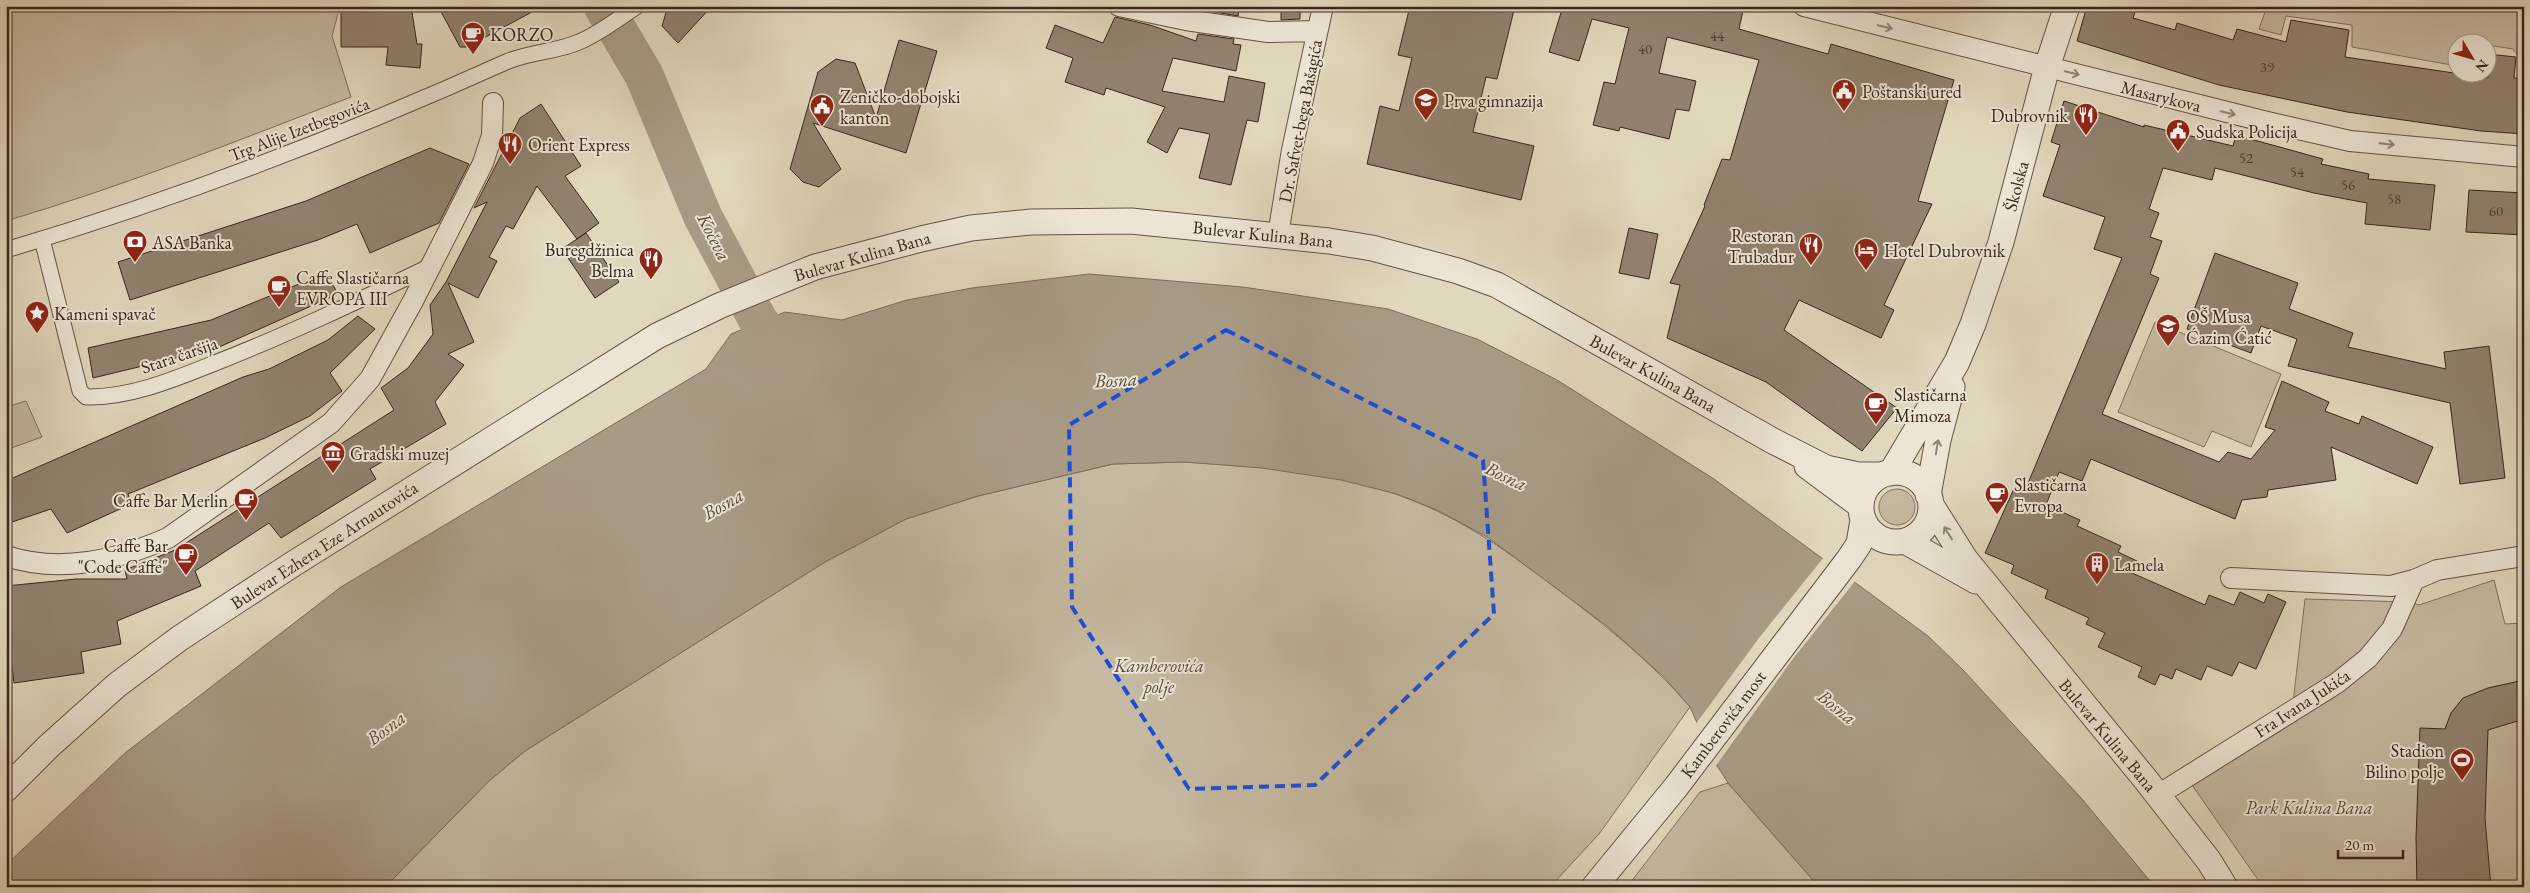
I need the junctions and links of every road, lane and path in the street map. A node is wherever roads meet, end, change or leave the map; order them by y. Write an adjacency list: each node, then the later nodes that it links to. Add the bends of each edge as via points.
1 (637, 6): 11 (street, Trg Alije Izetbegovića, via 578,42 510,60 385,116 260,164)
2 (1119, 6): 6 (street, via 1268,32)
3 (1323, 6): 6 (street, Dr. Safvet-bega Bašagića)
4 (1804, 6): 7 (street, Masarykova, one-way to 7)
5 (2066, 6): 7 (street, Školska)
6 (1317, 31): 10 (street, Dr. Safvet-bega Bašagića)
7 (2047, 67): 9 (street, Masarykova, one-way to 9, via 2350,140); 15 (street, Školska, via 1998,252 1974,324)
8 (493, 103): 13 (street, via 492,135 483,162)
9 (2524, 157)
10 (1278, 235): 14 (street, Bulevar Kulina Bana, via 1131,221 1031,222 971,228 815,267); 16 (street, Bulevar Kulina Bana, via 1372,248 1458,270 1497,285)
11 (42, 239): 12 (street, Trg Alije Izetbegovića); 13 (street, Stara čaršija, via 80,391 86,397 155,385 198,370 337,312)
12 (6, 250)
13 (431, 266): 22 (street, via 387,351 351,403 294,451 176,532 130,554 82,564 45,563)
14 (719, 306): 27 (street, Bulevar Ezhera Eze Arnautovića, via 657,336 575,386 180,638 117,685)
15 (1957, 362): 17 (street, Školska); 18 (street, Školska, one-way to 15, via 1938,440)
16 (1773, 441): 17 (street, Bulevar Kulina Bana, via 1826,468 1858,475); 19 (street, Bulevar Kulina Bana)
17 (1886, 474): 18 (street, via 1910,475 1924,487); 19 (street, via 1867,488)
18 (1929, 500): 20 (street, via 1930,512 1924,527 1912,538); 26 (street, Bulevar Kulina Bana, one-way to 18)
19 (1862, 513): 20 (street, via 1870,531); 21 (street, via 1859,544)
20 (1894, 540): 21 (street); 26 (street, Bulevar Kulina Bana)
21 (1851, 555): 29 (street, Kamberovića most, via 1676,787)
22 (6, 556)
23 (2524, 556): 25 (street, via 2437,570)
24 (2231, 578): 25 (street, via 2391,586)
25 (2414, 580): 28 (street, Fra Ivana Jukića, via 2392,629 2368,658 2336,683)
26 (1986, 587): 28 (street, Bulevar Kulina Bana)
27 (6, 789)
28 (2158, 795): 30 (street, Bulevar Kulina Bana)
29 (1594, 887)
30 (2225, 887)

